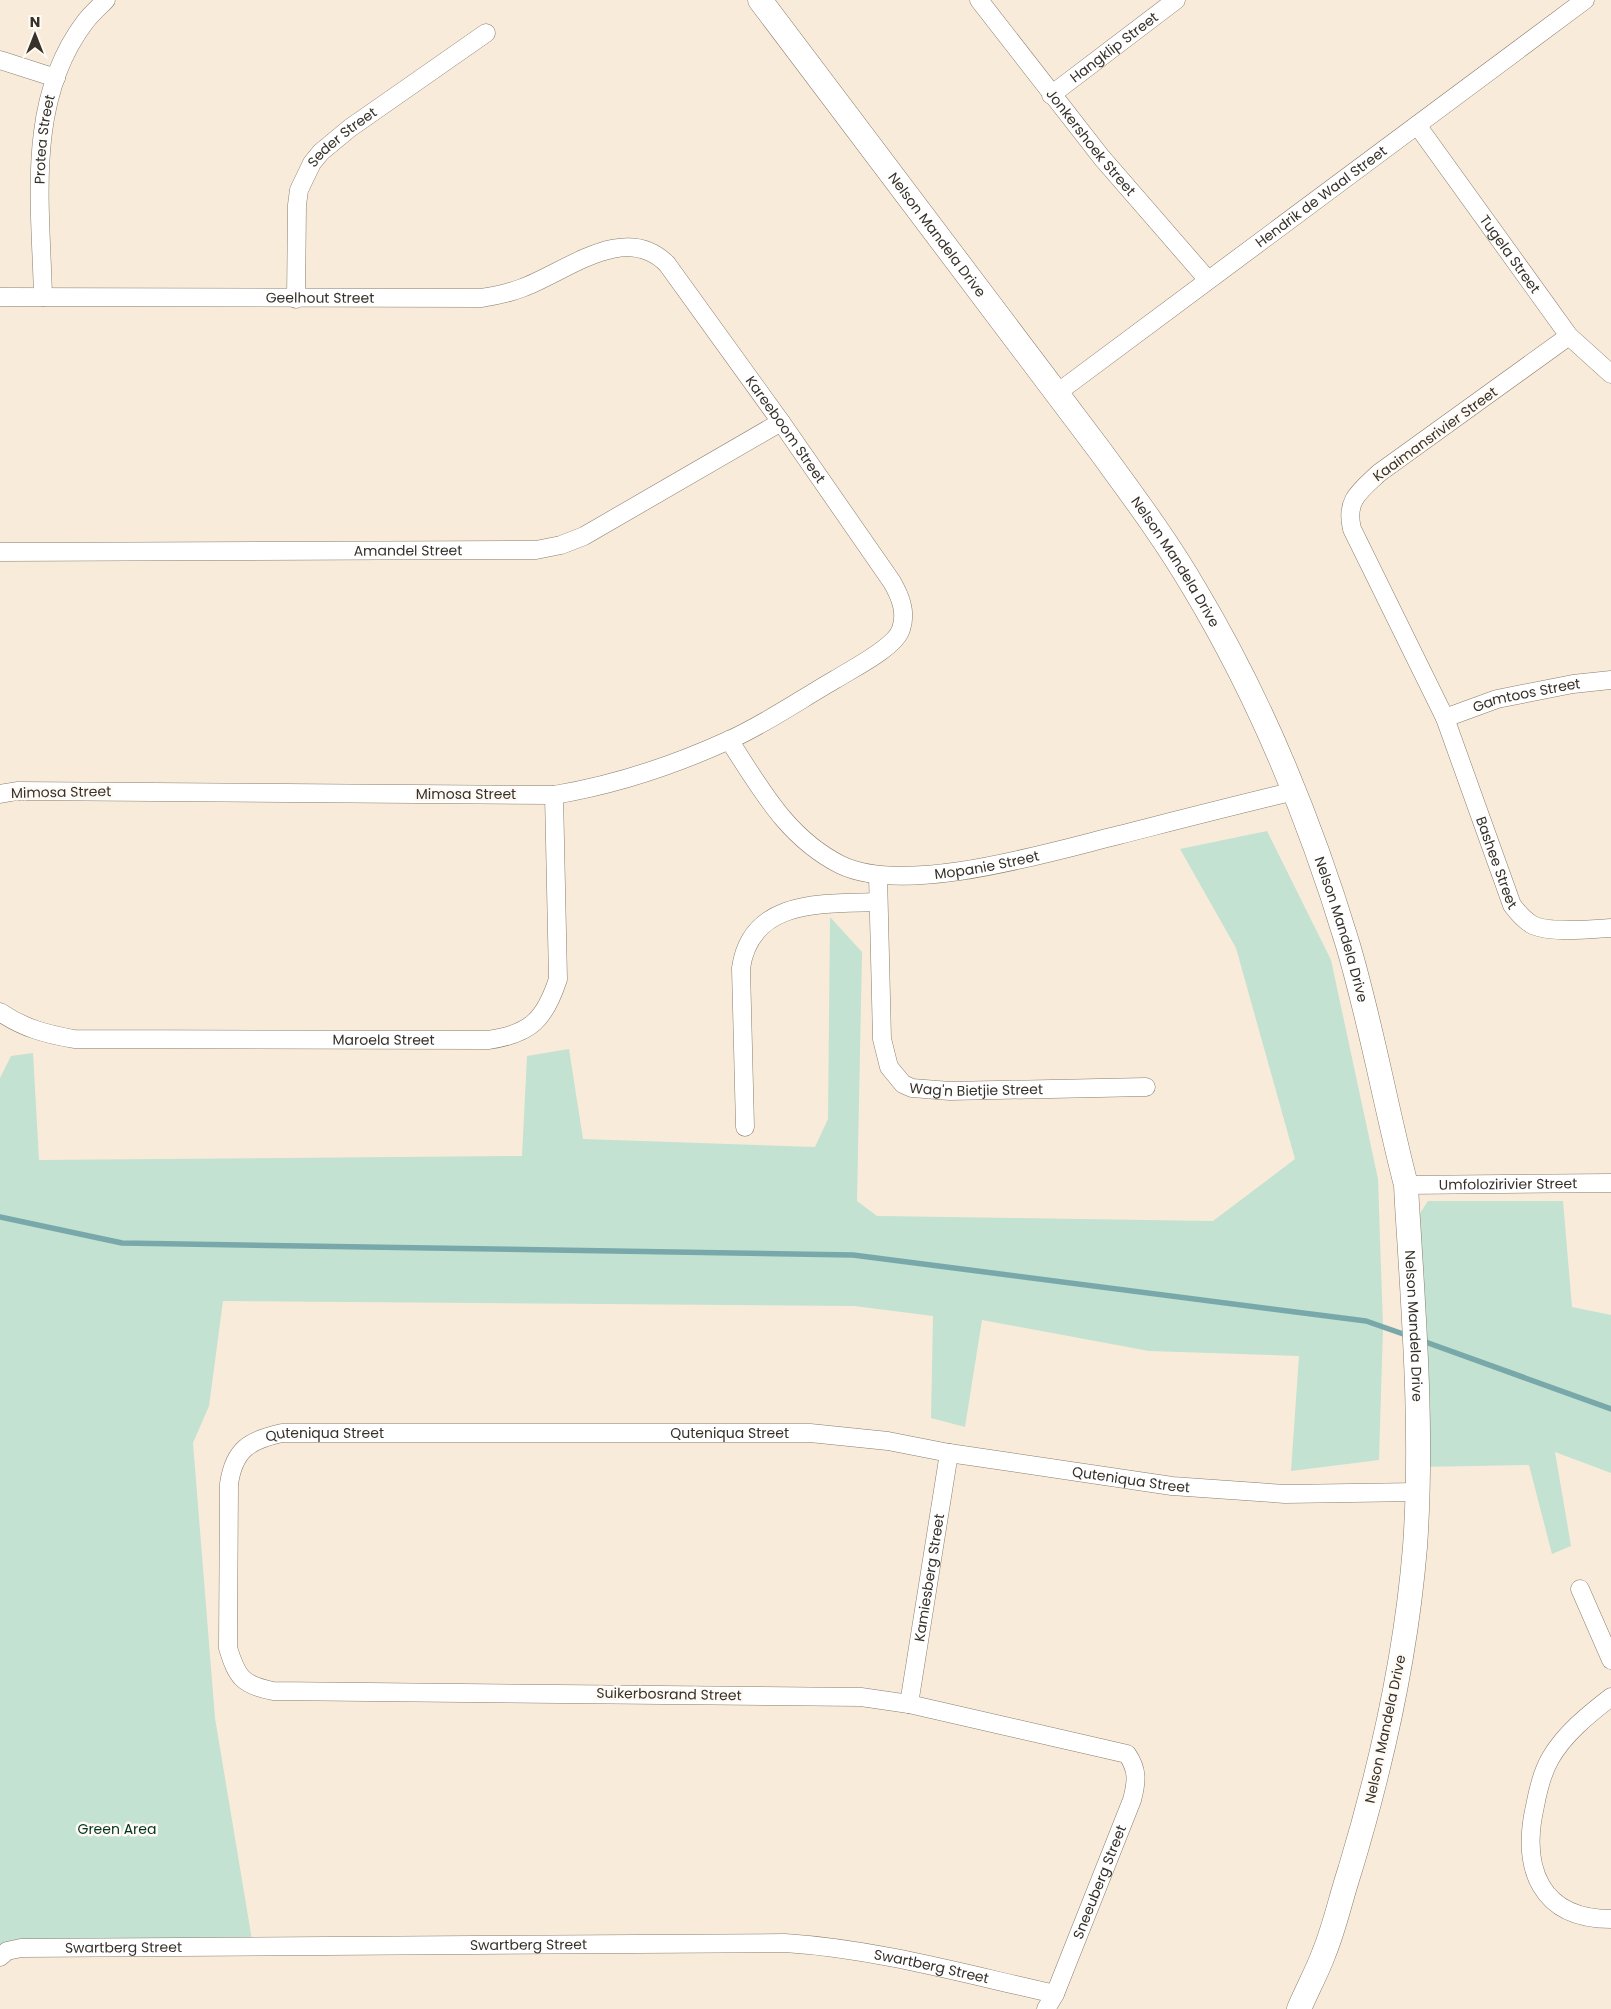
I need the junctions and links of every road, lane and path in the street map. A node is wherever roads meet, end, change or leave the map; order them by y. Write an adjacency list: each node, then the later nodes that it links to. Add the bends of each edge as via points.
1 (106, 0): 8 (street, Protea Street, via 85,22)
2 (760, 0): 18 (street, Nelson Mandela Drive)
3 (978, 0): 9 (street, Jonkershoek Street)
4 (1176, 0): 9 (street, Hangklip Street)
5 (1585, 0): 10 (street, Hendrik de Waal Street)
6 (486, 33): 15 (street, Seder Street, via 350,128 312,163 299,190 297,205)
7 (0, 60): 8 (street)
8 (56, 78): 13 (street, Protea Street, via 42,127 40,156)
9 (1051, 95): 12 (street, Jonkershoek Street)
10 (1417, 125): 12 (street, Hendrik de Waal Street); 16 (street, Tugela Street)
11 (629, 246): 15 (street, Geelhout Street, via 598,253 522,288 481,298); 19 (street, Kareeboom Street, via 658,255 667,264)
12 (1208, 280): 18 (street, Hendrik de Waal Street)
13 (43, 297): 14 (street, Geelhout Street); 15 (street, Geelhout Street)
14 (0, 298)
15 (296, 299)
16 (1569, 336): 17 (street, Tugela Street); 23 (street, Kaaimansrivier Street, via 1379,473 1352,501 1349,515 1352,529)
17 (1611, 374)
18 (1057, 392): 25 (street, Nelson Mandela Drive, via 1156,526 1195,589 1233,658)
19 (781, 422): 20 (street, Amandel Street, via 584,536 536,550); 21 (street, Kareeboom Street, via 901,599 901,630)
20 (0, 552)
21 (895, 640): 24 (street, Mimosa Street, via 858,666)
22 (1611, 680): 23 (street, Gamtoos Street, via 1497,698)
23 (1445, 718): 30 (street, Bashee Street, via 1503,885 1521,917 1533,926)
24 (729, 740): 27 (street, Mimosa Street, via 609,785); 28 (street, Mopanie Street, via 790,828 842,865)
25 (1295, 791): 28 (street, Mopanie Street, via 1010,862 910,876); 35 (street, Nelson Mandela Drive, via 1347,942)
26 (0, 794): 27 (street, Mimosa Street, via 16,791)
27 (554, 795): 31 (street, Maroela Street, via 558,979 542,1016 507,1038 74,1039 32,1030)
28 (878, 875): 29 (street, Wag'n Bietjie Street)
29 (878, 902): 32 (street, Wag'n Bietjie Street, via 882,1039 889,1066 902,1084 926,1091); 33 (street, via 812,904 782,912 750,940 743,952 741,968)
30 (1611, 928)
31 (0, 1012)
32 (1146, 1087)
33 (745, 1127)
34 (1611, 1183): 35 (street, Umfolozirivier Street)
35 (1406, 1185): 37 (street, Nelson Mandela Drive, via 1416,1380)
36 (949, 1453): 37 (street, Quteniqua Street, via 1172,1486 1231,1491 1285,1494); 39 (street, Quteniqua Street, via 888,1441 810,1434 282,1432 266,1436 249,1444 232,1466 229,1484); 42 (street, Kamiesberg Street)
37 (1417, 1492): 48 (street, Nelson Mandela Drive, via 1415,1547 1405,1635 1385,1742 1371,1800 1324,1953)
38 (1580, 1589): 40 (street)
39 (228, 1648): 42 (street, Suikerbosrand Street, via 240,1678 254,1687 273,1691 862,1697)
40 (1611, 1660)
41 (1611, 1697): 44 (street, via 1568,1734 1550,1759 1539,1788 1530,1834 1531,1860 1538,1882 1552,1901 1590,1919)
42 (909, 1704): 43 (street, Suikerbosrand Street)
43 (1127, 1754): 46 (street, Sneeuberg Street, via 1135,1765 1137,1780 1132,1800)
44 (1611, 1919)
45 (0, 1956): 46 (street, Swartberg Street, via 21,1948 785,1944 883,1955)
46 (1055, 1994): 47 (street, Sneeuberg Street)
47 (1046, 2009)
48 (1299, 2009)

